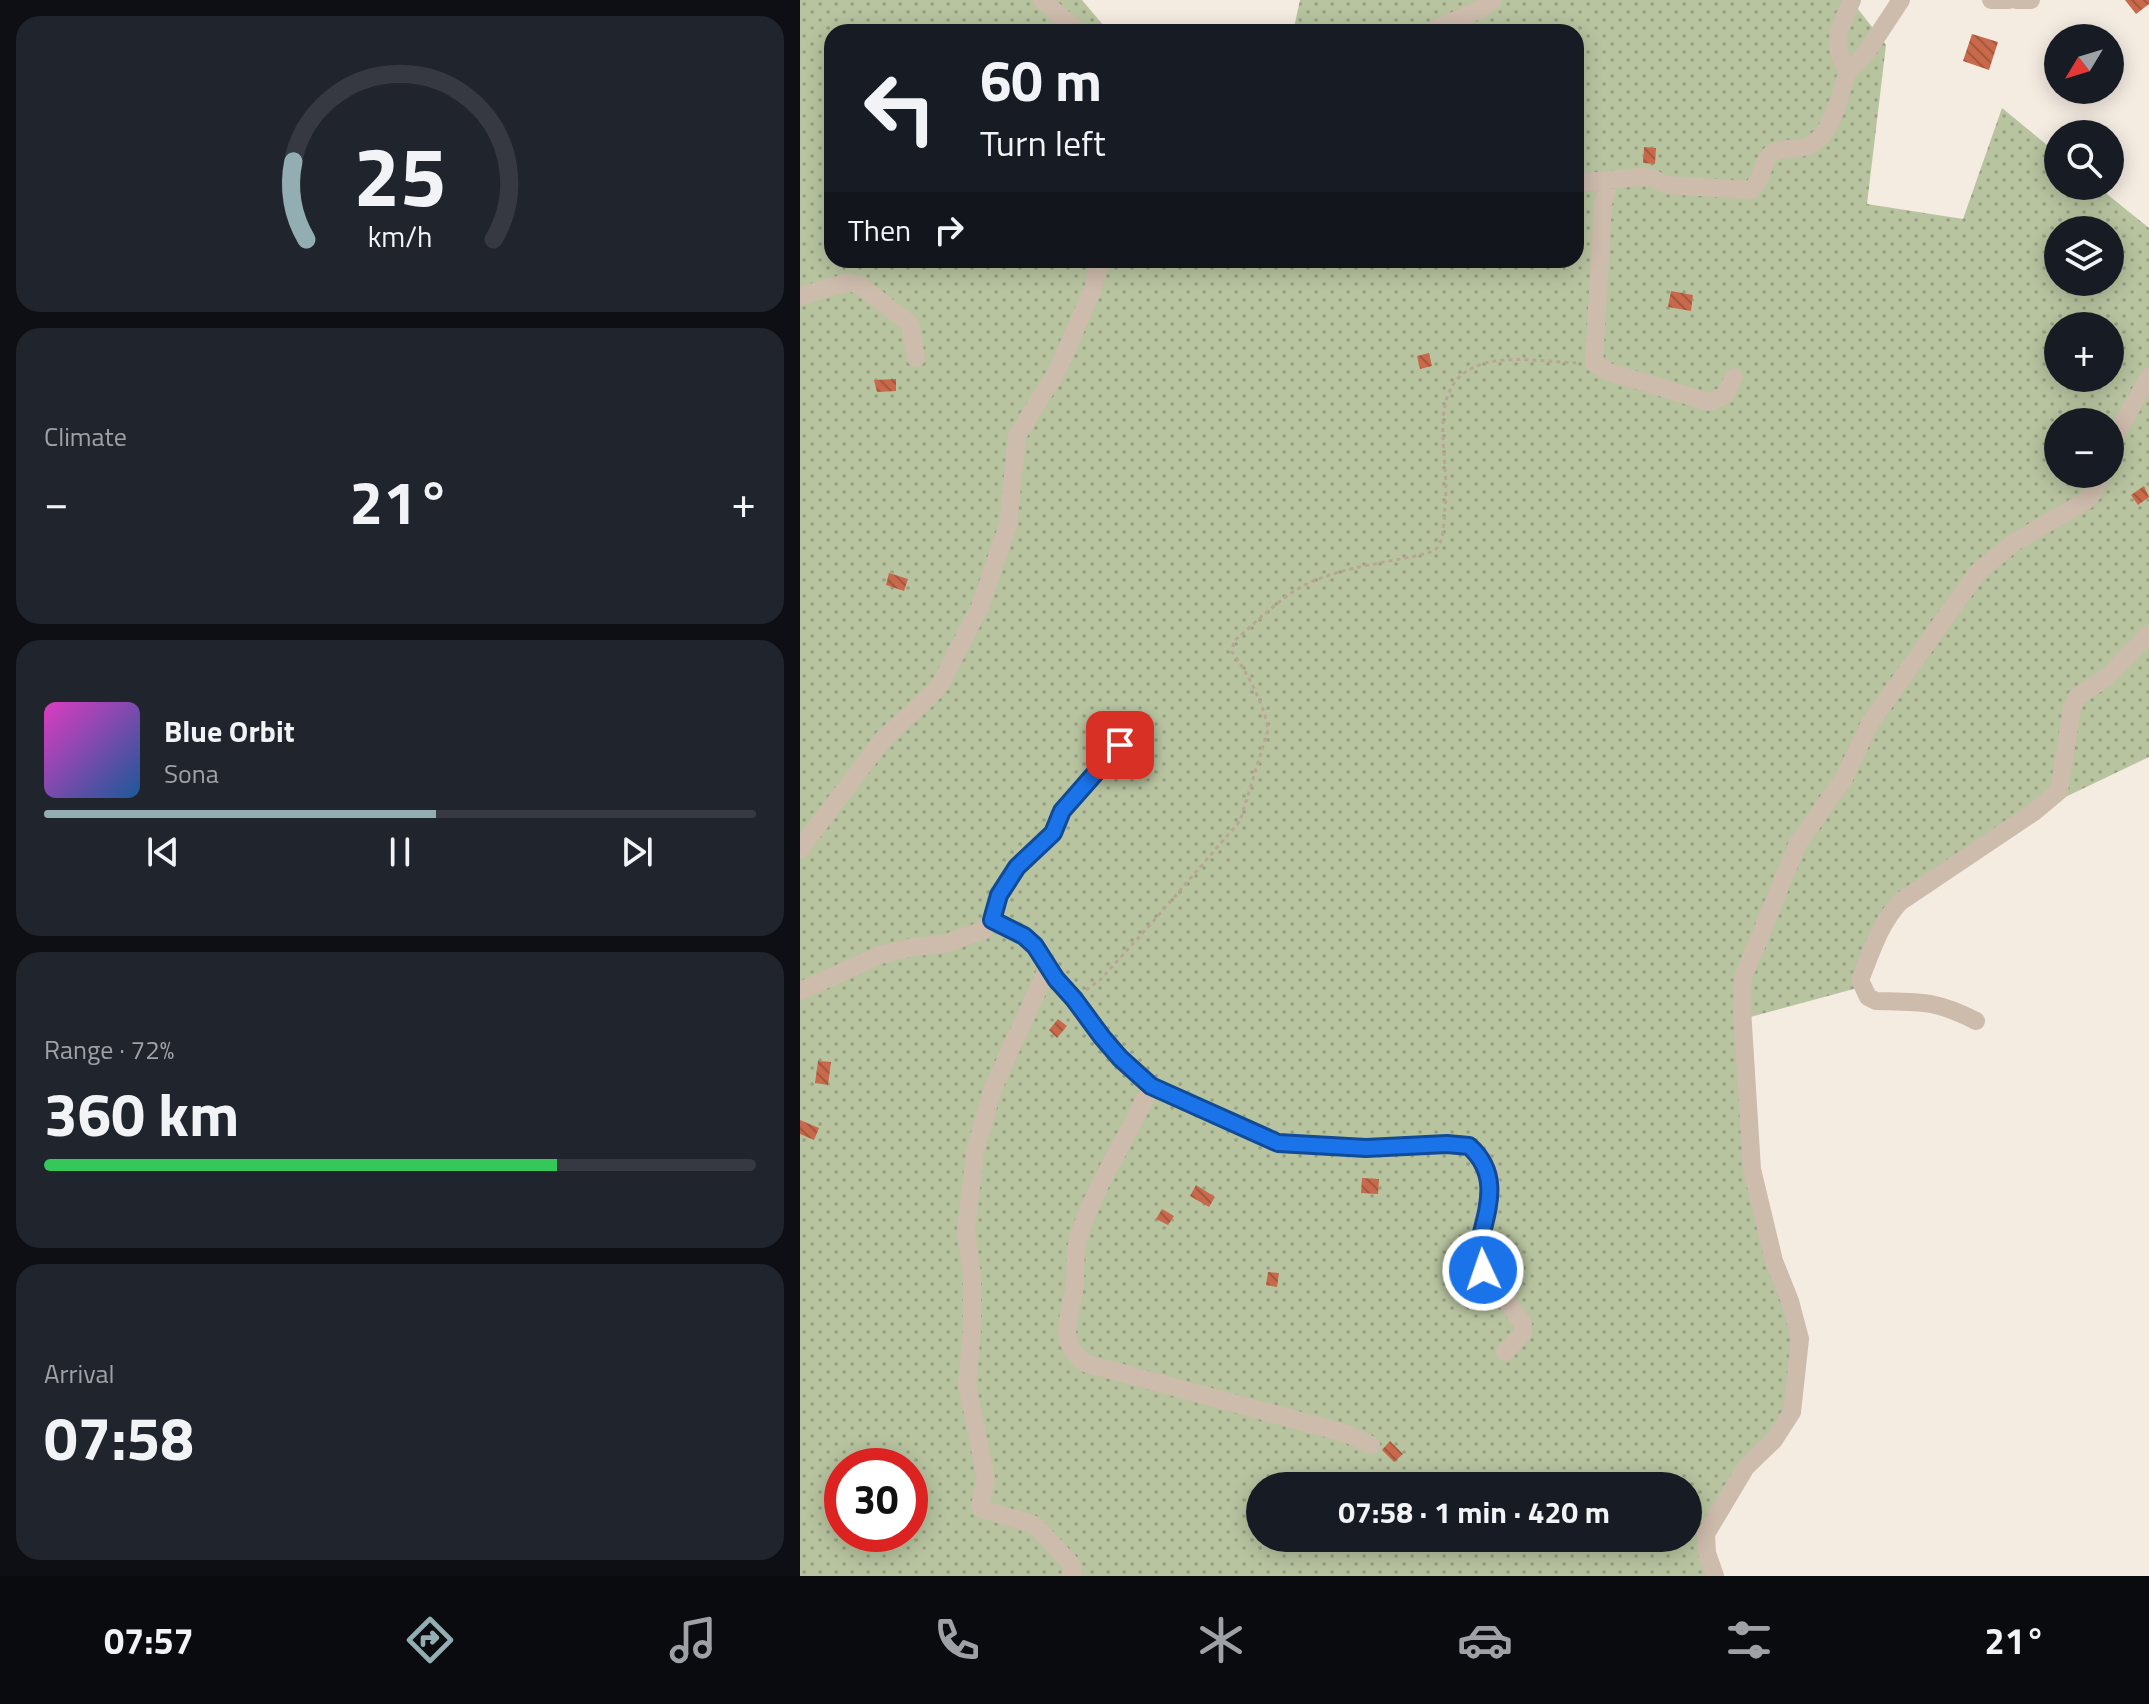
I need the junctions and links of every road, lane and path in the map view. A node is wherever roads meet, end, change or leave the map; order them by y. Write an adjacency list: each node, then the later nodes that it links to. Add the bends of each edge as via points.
1 (1042, 0): 9 (street)
2 (1493, 0): 10 (street)
3 (1852, 0): 11 (street, via 1837,35 1837,51)
4 (1901, 0): 11 (street)
5 (1991, 0): 6 (street)
6 (2009, 0)
7 (2016, 0): 8 (street)
8 (2031, 0)
9 (1070, 24)
10 (1447, 24)
11 (1848, 71): 12 (street, via 1823,135 1805,147 1774,152 1751,190 1666,185 1641,177)
12 (1610, 181): 13 (street); 17 (street, via 1603,204)
13 (1584, 183)
14 (1098, 268): 24 (street, via 1056,373 1017,436 1008,525 980,607 941,683 884,738)
15 (800, 296): 16 (street, via 849,282 861,286 910,324)
16 (916, 358)
17 (1594, 363): 18 (street, via 1709,402 1725,395); 28 (path, via 1503,359 1460,374 1443,418 1447,493 1441,544 1428,553 1311,582 1234,641 1232,652 1266,715 1268,730 1240,821 1100,980)
18 (1734, 377)
19 (2149, 377): 20 (street)
20 (2124, 421)
21 (2095, 488): 34 (street, via 2087,500 2013,543 1978,572 1870,723 1844,778 1797,845 1743,978 1752,1169 1800,1339 1792,1412 1774,1440 1746,1467 1706,1534)
22 (2149, 634): 29 (street, via 2107,677 2077,697 2059,791 1900,902 1883,926 1860,980 1868,997 1934,1003)
23 (1120, 745): 25 (street, via 1062,811 1053,833 1017,867 999,895)
24 (800, 849)
25 (992, 920): 26 (street, via 1024,936); 27 (street, via 984,930 958,940 880,955)
26 (1049, 965): 28 (street); 33 (street, via 993,1088 975,1152 966,1231 972,1274 967,1384 986,1478 980,1506 1035,1525 1071,1564)
27 (800, 991)
28 (1074, 999): 30 (street, via 1120,1058)
29 (1976, 1021)
30 (1151, 1086): 31 (street, via 1278,1143 1469,1146 1487,1166 1491,1184 1476,1258 1523,1324 1523,1333); 32 (street, via 1079,1236 1067,1324 1070,1349 1085,1363 1348,1434)
31 (1505, 1352)
32 (1371, 1445)
33 (1070, 1576)
34 (1715, 1576)

